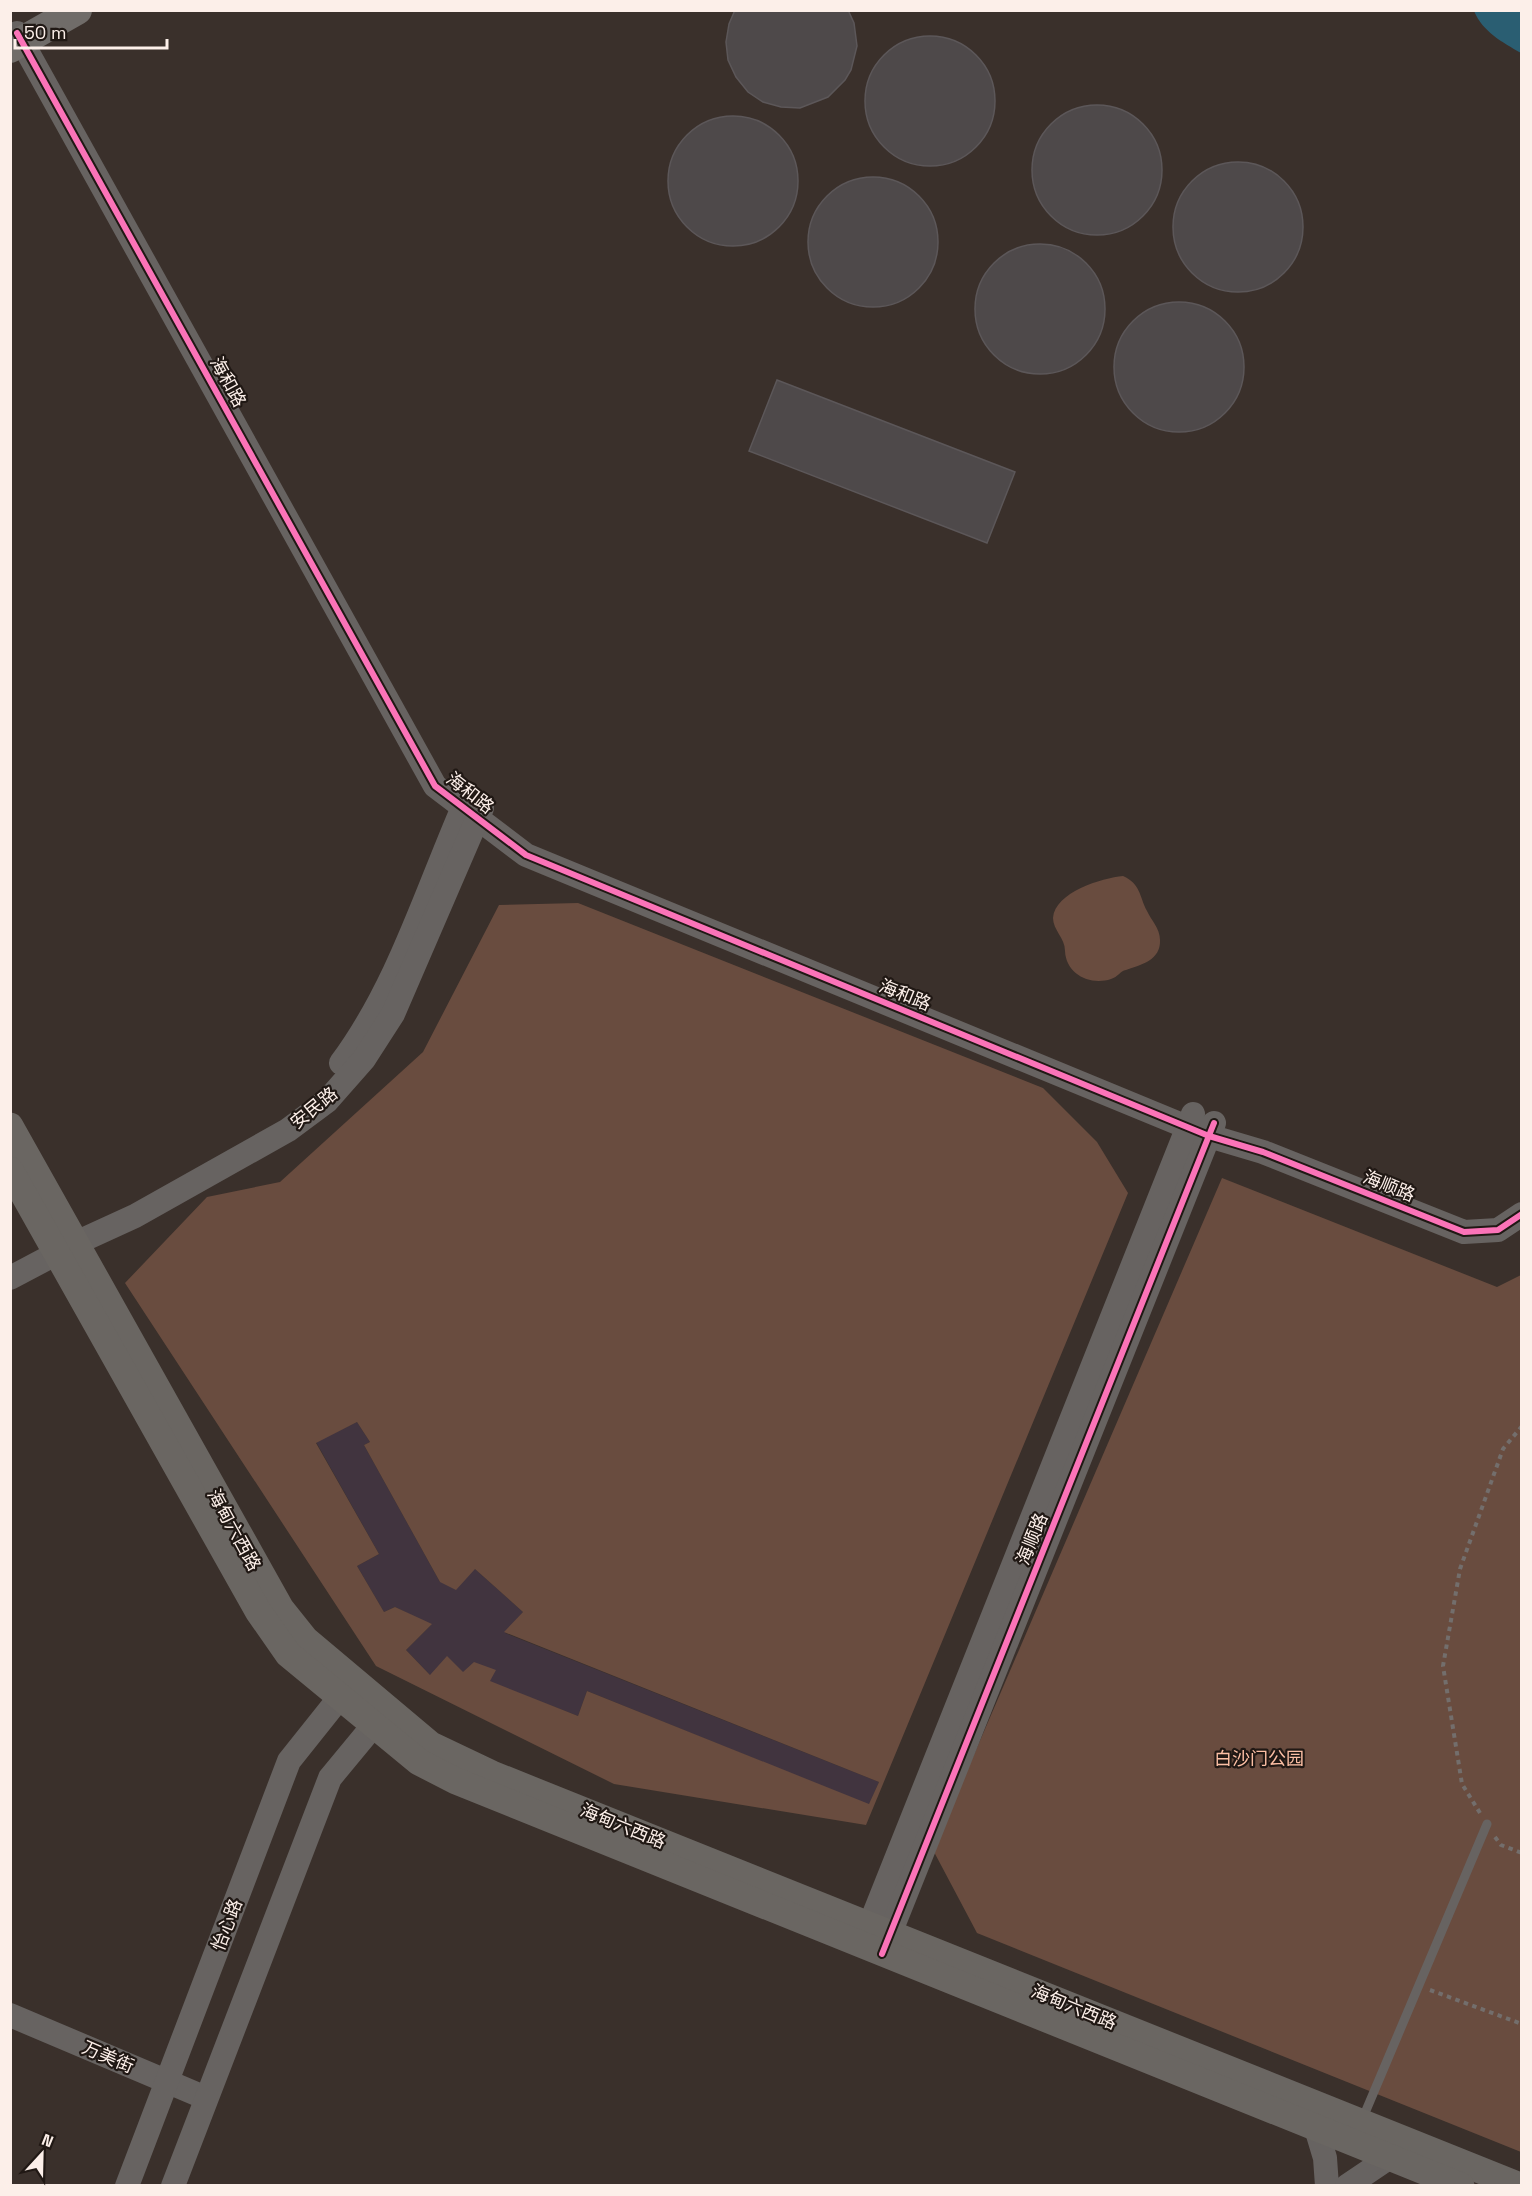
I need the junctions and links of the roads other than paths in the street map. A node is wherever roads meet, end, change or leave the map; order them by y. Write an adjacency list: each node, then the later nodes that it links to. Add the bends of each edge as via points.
1 (56, 10): 3 (main road)
2 (77, 10): 3 (main road)
3 (19, 37): 4 (street, 海和路, via 435,786)
4 (473, 808): 5 (street, 海和路, via 526,855); 10 (street, 安民路, via 393,1014 364,1059 327,1101 288,1130 135,1216)
5 (1201, 1125): 8 (street, 海顺路, via 1456,1220 1479,1222 1500,1217); 9 (street, 海顺路, via 1464,1232 1498,1230); 16 (street, 海顺路)
6 (10, 1126): 10 (main road, 海甸六西路)
7 (10, 1170): 10 (main road, 海甸六西路)
8 (1521, 1197)
9 (1521, 1214)
10 (64, 1244): 11 (street, 安民路); 12 (street, 安民路); 13 (main road, 海甸六西路, via 252,1602 288,1654)
11 (10, 1269)
12 (10, 1278)
13 (346, 1688): 14 (main road, 海甸六西路); 19 (street, 怡心路, via 289,1761)
14 (381, 1717): 16 (main road, 海甸六西路, via 419,1762 456,1781); 20 (street, via 330,1778)
15 (1487, 1824): 22 (lane)
16 (876, 1939): 21 (main road, 海甸六西路); 22 (main road, 海甸六西路)
17 (10, 2015): 19 (street, 万美街)
18 (10, 2024): 19 (street, 万美街)
19 (166, 2086): 20 (street, 万美街); 24 (street, 怡心路)
20 (204, 2102): 25 (street)
21 (1316, 2128): 22 (main road, 海甸六西路); 26 (street, via 1325,2158)
22 (1357, 2132): 23 (main road, 海甸六西路); 29 (main road, 海甸六西路)
23 (1390, 2157): 27 (street); 28 (main road, 海甸六西路)
24 (127, 2186)
25 (173, 2186)
26 (1327, 2186)
27 (1347, 2186)
28 (1461, 2186)
29 (1520, 2186)

